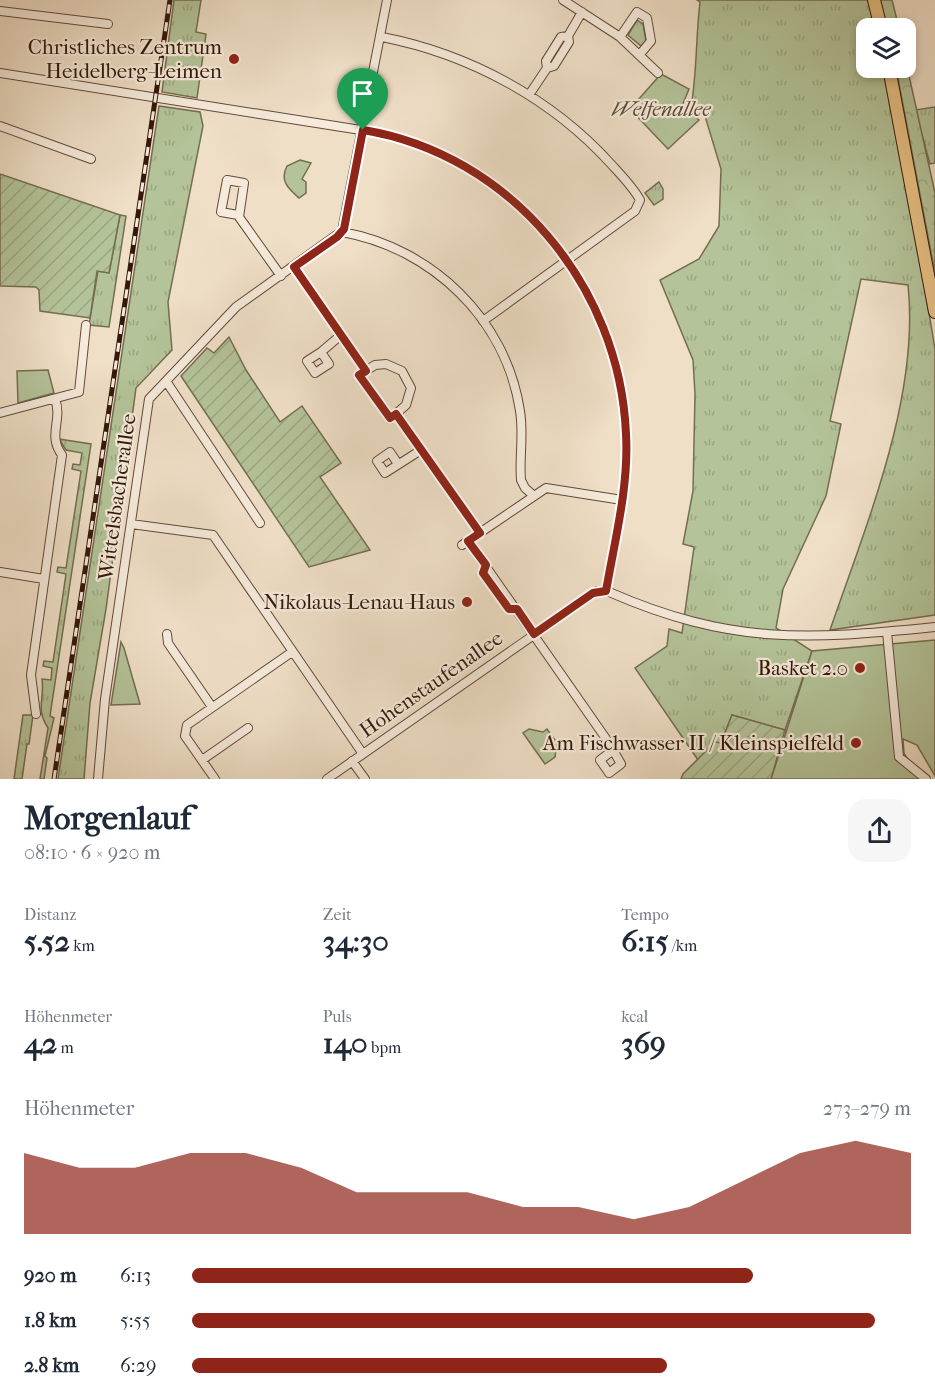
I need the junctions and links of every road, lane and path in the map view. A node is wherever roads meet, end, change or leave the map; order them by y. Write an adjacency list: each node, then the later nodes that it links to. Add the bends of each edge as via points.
1 (387, 0): 8 (street)
2 (562, 0): 5 (street)
3 (874, 0): 6 (main road)
4 (0, 11): 7 (street)
5 (582, 12): 9 (street); 14 (street, via 554,66 547,68)
6 (879, 18)
7 (108, 24)
8 (382, 36): 14 (street, via 461,60); 16 (street, via 376,47)
9 (620, 37): 10 (street); 10 (street, via 637,12 647,18 651,41)
10 (640, 54): 12 (street)
11 (0, 73): 16 (street)
12 (658, 73)
13 (891, 78): 23 (main road)
14 (529, 95): 20 (street, via 596,148 640,200 637,210)
15 (0, 126): 17 (street)
16 (363, 130): 19 (street); 20 (street, via 417,144 483,177 534,219)
17 (91, 159)
18 (238, 215): 22 (street)
19 (342, 232): 21 (street, Wittelsbacherallee); 24 (street, via 375,240 425,264 455,288)
20 (568, 260): 24 (street); 36 (street, via 598,313 619,375 627,436)
21 (294, 267): 22 (street, Wittelsbacherallee); 26 (street)
22 (281, 276): 29 (street, Wittelsbacherallee, via 236,308)
23 (935, 312)
24 (483, 321): 35 (street, via 514,385 521,421 521,480)
25 (87, 325): 30 (street, via 79,392)
26 (341, 335): 27 (street); 28 (street)
27 (321, 351)
28 (366, 371): 32 (street, via 359,375 390,418); 32 (street, via 386,364 398,367 406,376 410,397)
29 (166, 381): 37 (street); 38 (street, Wittelsbacherallee, via 149,399)
30 (55, 399): 31 (street); 41 (street, via 58,413 54,443 62,455)
31 (0, 413)
32 (396, 414): 33 (street)
33 (421, 450): 34 (street); 39 (street)
34 (398, 464)
35 (534, 496): 36 (street, via 553,488); 39 (street)
36 (622, 500): 42 (street)
37 (260, 523)
38 (130, 524): 47 (street, via 213,536); 55 (street, Wittelsbacherallee, via 105,699)
39 (480, 533): 46 (street, via 465,543 486,565 483,573 509,609 517,609)
40 (0, 572): 41 (street)
41 (44, 579): 49 (street, via 31,675)
42 (606, 591): 44 (street, via 664,615 750,634 811,637); 46 (street, Hohenstaufenallee, via 593,593)
43 (935, 627): 44 (street)
44 (887, 632): 59 (street, via 899,757)
45 (167, 634): 48 (street, via 168,643)
46 (534, 634): 51 (street); 52 (street, Hohenstaufenallee)
47 (292, 652): 48 (street); 52 (street)
48 (212, 707): 53 (street, via 187,725 185,736)
49 (36, 714)
50 (248, 728): 53 (street)
51 (612, 751)
52 (363, 754): 54 (street, Hohenstaufenallee)
53 (202, 760): 56 (street)
54 (352, 761): 57 (street, Hohenstaufenallee); 58 (street)
55 (98, 779)
56 (215, 779)
57 (327, 779)
58 (365, 779)
59 (926, 779)

